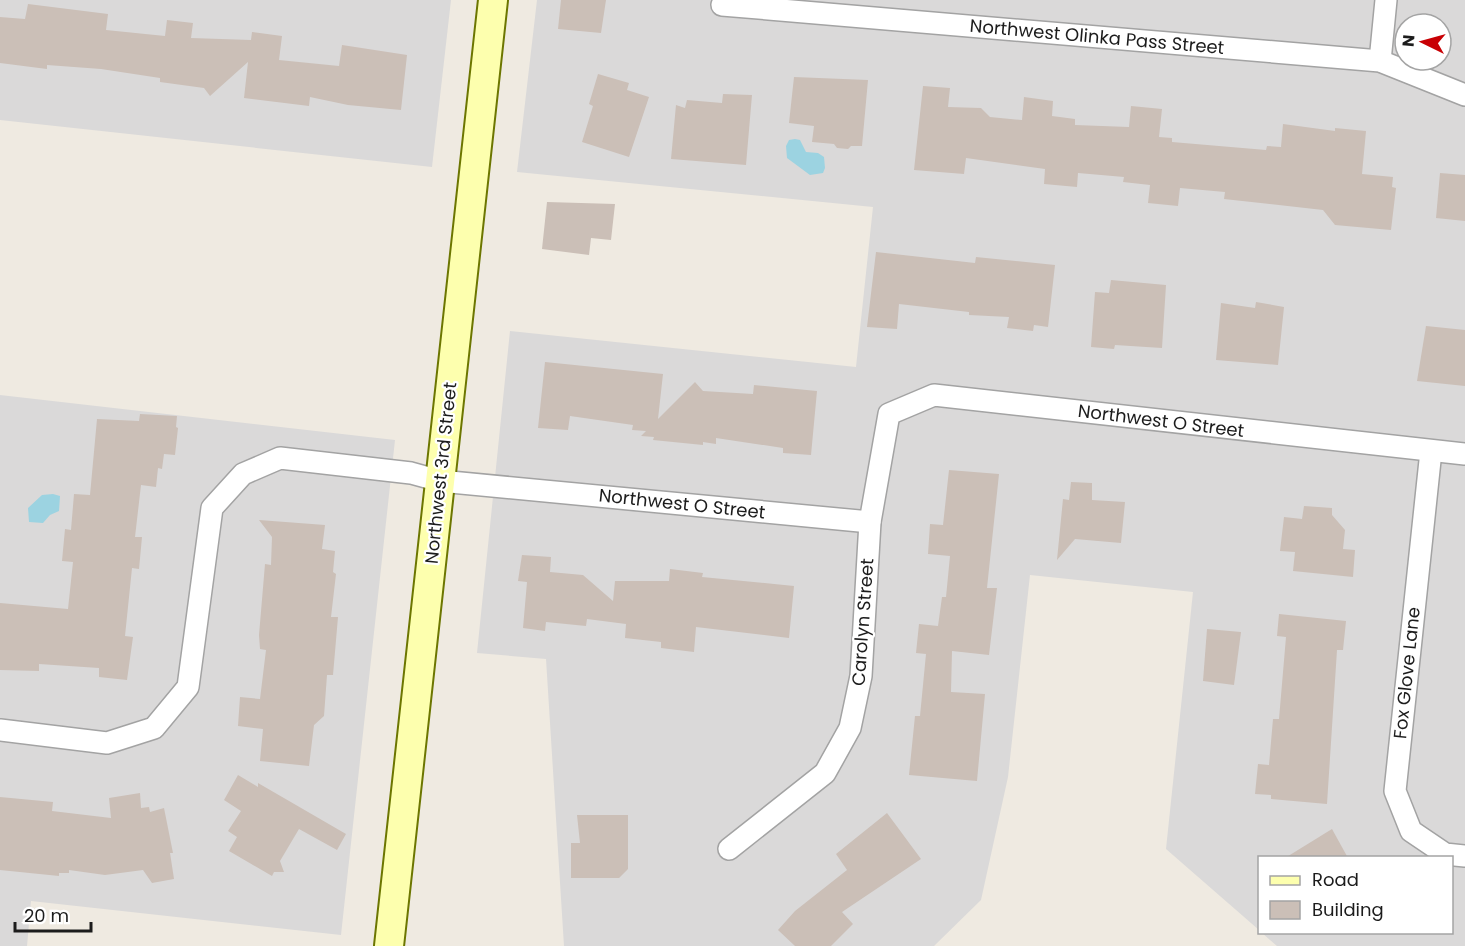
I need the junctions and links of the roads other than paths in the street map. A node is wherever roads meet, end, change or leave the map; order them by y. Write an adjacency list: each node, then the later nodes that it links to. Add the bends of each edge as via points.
1 (494, 0): 8 (street, Northwest 3rd Street)
2 (1386, 0): 4 (street)
3 (722, 4): 4 (street, Northwest Olinka Pass Street)
4 (1380, 61): 5 (street, Northwest Olinka Pass Street)
5 (1465, 95)
6 (1431, 451): 7 (street, Northwest O Street); 9 (street, Northwest O Street, via 934,395 889,414); 12 (street, Fox Glove Lane, via 1395,790 1411,831 1445,854)
7 (1465, 454)
8 (440, 481): 9 (street, Northwest O Street); 10 (street, Northwest O Street, via 411,473 280,458 243,474 212,508 188,687 154,728 107,743); 13 (street, Northwest 3rd Street)
9 (870, 522): 11 (street, Carolyn Street, via 861,676 850,728 825,772)
10 (0, 730)
11 (729, 849)
12 (1465, 856)
13 (389, 946)

